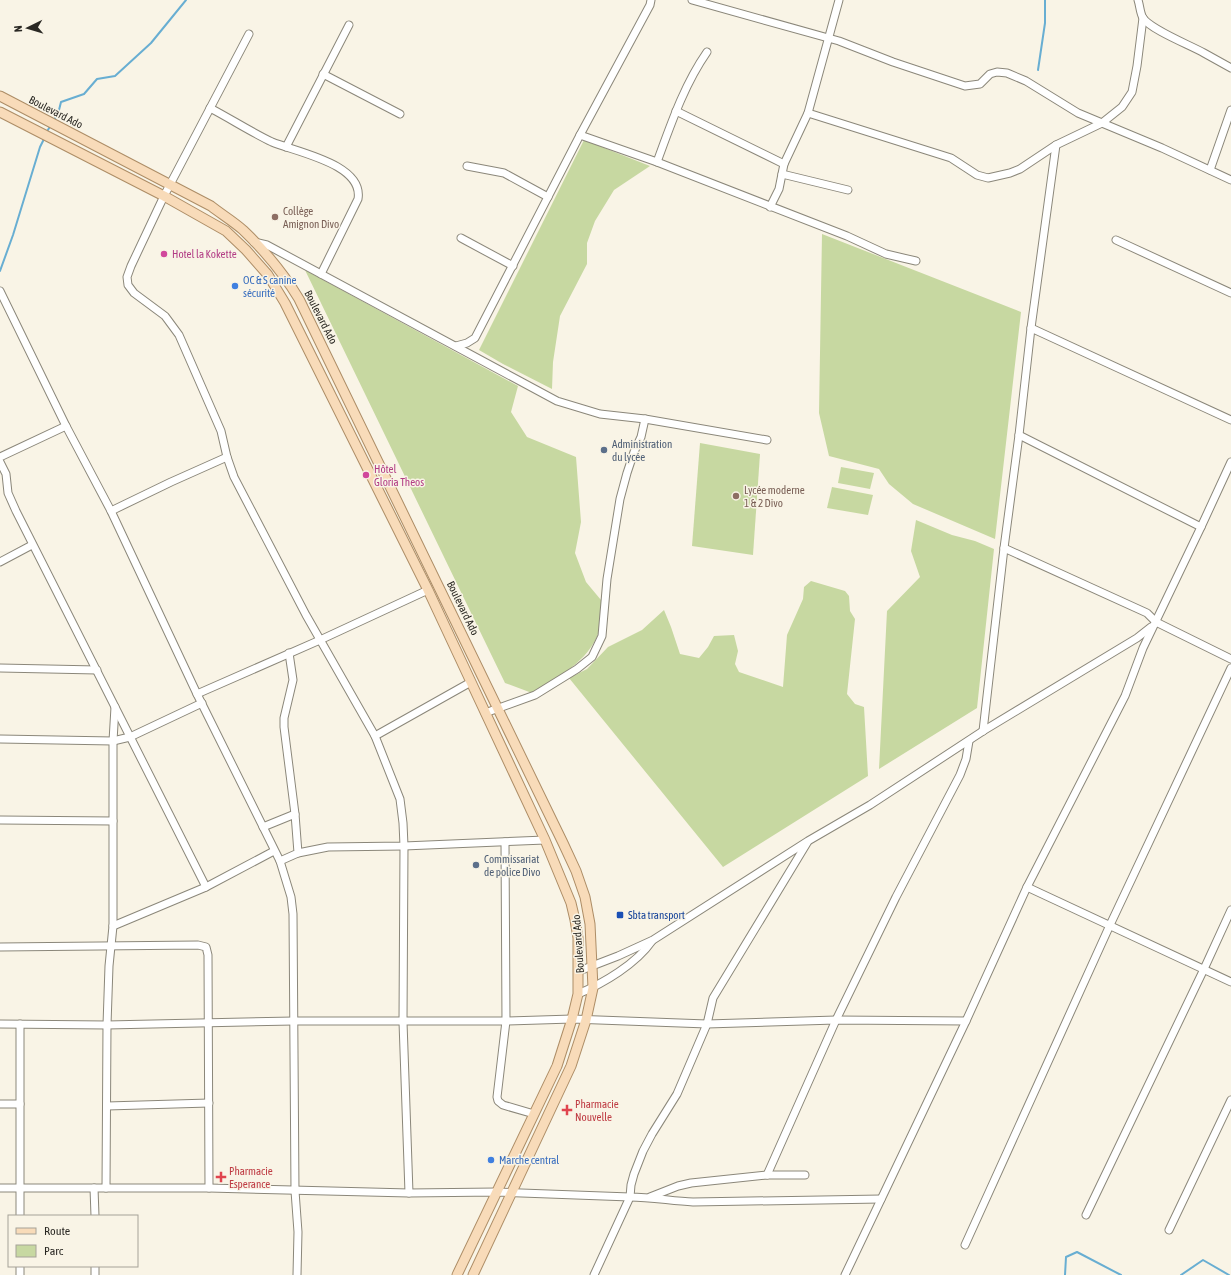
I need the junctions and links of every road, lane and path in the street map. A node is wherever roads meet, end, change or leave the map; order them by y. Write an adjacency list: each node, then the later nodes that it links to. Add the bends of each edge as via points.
1 (651, 0): 20 (street)
2 (692, 0): 8 (street)
3 (839, 0): 8 (street)
4 (1138, 0): 5 (street)
5 (1143, 18): 10 (street, via 1161,31); 19 (street, via 1132,92 1122,107)
6 (349, 25): 11 (street)
7 (248, 34): 13 (street)
8 (829, 39): 17 (street); 19 (street, via 965,86 980,84 990,74 1007,73 1026,81 1078,113)
9 (707, 52): 15 (street)
10 (1231, 68)
11 (323, 74): 18 (street); 22 (street)
12 (0, 96): 29 (main road, Boulevard Ado)
13 (210, 108): 22 (street); 29 (street)
14 (1231, 110): 26 (street)
15 (676, 111): 23 (street); 24 (street)
16 (0, 112): 31 (main road, Boulevard Ado)
17 (808, 113): 21 (street, via 951,158 977,176 988,178 1020,169); 24 (street)
18 (400, 114)
19 (1102, 123): 21 (street); 26 (street)
20 (580, 135): 23 (street); 32 (street)
21 (1056, 145): 42 (street)
22 (286, 147): 39 (street, via 334,165 354,180 359,193)
23 (657, 162): 33 (street)
24 (784, 164): 27 (street)
25 (467, 166): 32 (street, via 504,173)
26 (1210, 170): 28 (street)
27 (782, 174): 30 (street); 33 (street, via 779,189)
28 (1231, 180)
29 (170, 184): 31 (street); 36 (main road, Boulevard Ado, via 211,206)
30 (848, 190)
31 (164, 196): 50 (street, via 131,266 127,277 128,285 134,293 165,316 179,335 221,431); 58 (main road, Boulevard Ado, via 226,231 268,275 285,302)
32 (548, 197): 38 (street)
33 (770, 207): 37 (street, via 847,236 886,254)
34 (461, 238): 38 (street)
35 (1116, 240): 41 (street)
36 (254, 242): 39 (street, via 267,245); 70 (main road, Boulevard Ado, via 272,260 300,299)
37 (916, 261)
38 (513, 266): 43 (street, via 475,338)
39 (321, 274): 43 (street)
40 (0, 290): 46 (street)
41 (1231, 293)
42 (1031, 328): 45 (street); 47 (street)
43 (456, 346): 44 (street, via 557,401 600,414)
44 (645, 419): 48 (street); 70 (street, via 641,437 626,473 620,499 607,579 602,636 592,657 535,695)
45 (1231, 420)
46 (66, 426): 49 (street); 53 (street)
47 (1019, 435): 54 (street); 56 (street)
48 (767, 440)
49 (0, 457)
50 (227, 457): 53 (street); 60 (street, via 234,477)
51 (0, 462): 55 (street, via 6,474 10,500)
52 (1231, 462): 54 (street)
53 (111, 511): 67 (street)
54 (1201, 527): 59 (street)
55 (32, 545): 57 (street); 65 (street)
56 (1004, 548): 59 (street, via 1147,613); 72 (street)
57 (0, 562)
58 (428, 590): 60 (street); 66 (main road, Boulevard Ado)
59 (1156, 622): 62 (street); 72 (street, via 1137,638); 90 (street, via 1125,696)
60 (320, 640): 61 (street); 73 (street)
61 (290, 653): 67 (street); 78 (street, via 293,680 284,727)
62 (1231, 659)
63 (0, 668): 65 (street)
64 (1231, 668): 92 (street)
65 (97, 670): 69 (street)
66 (472, 682): 71 (main road, Boulevard Ado); 73 (street)
67 (197, 694): 68 (street)
68 (202, 703): 74 (street); 81 (street)
69 (115, 707): 74 (street); 76 (street)
70 (497, 707): 71 (street); 97 (main road, Boulevard Ado, via 576,871 585,897 590,924)
71 (485, 712): 82 (main road, Boulevard Ado)
72 (983, 731): 77 (street)
73 (375, 736): 85 (street, via 400,799)
74 (130, 737): 76 (street); 89 (street)
75 (0, 739): 76 (street)
76 (113, 741): 80 (street)
77 (969, 741): 83 (street, via 870,805); 105 (street, via 960,775 896,897)
78 (295, 814): 81 (street); 87 (street)
79 (0, 820): 80 (street)
80 (113, 821): 93 (street)
81 (263, 827): 86 (street)
82 (545, 840): 84 (street); 99 (main road, Boulevard Ado, via 573,911 578,938)
83 (808, 841): 94 (street); 113 (street, via 717,990)
84 (505, 842): 85 (street); 109 (street)
85 (404, 846): 87 (street, via 328,847); 108 (street)
86 (274, 851): 88 (street); 89 (street)
87 (298, 853): 88 (street)
88 (280, 861): 106 (street, via 291,897 293,914)
89 (206, 887): 93 (street)
90 (1027, 887): 92 (street); 107 (street)
91 (1231, 910): 98 (street)
92 (1110, 925): 98 (street); 139 (street)
93 (113, 926): 95 (street)
94 (653, 940): 97 (street); 101 (street, via 645,951)
95 (111, 946): 96 (street); 110 (street, via 206,947); 114 (street)
96 (0, 947)
97 (591, 967): 99 (street); 101 (main road, Boulevard Ado)
98 (1204, 970): 100 (street); 137 (street)
99 (579, 971): 102 (main road, Boulevard Ado)
100 (1231, 982)
101 (593, 988): 102 (street); 104 (main road, Boulevard Ado)
102 (578, 994): 103 (main road, Boulevard Ado)
103 (572, 1019): 104 (street); 109 (street); 120 (main road, Boulevard Ado, via 557,1066)
104 (586, 1020): 113 (street); 131 (main road, Boulevard Ado, via 571,1066)
105 (836, 1020): 107 (street); 113 (street); 121 (street)
106 (294, 1021): 108 (street); 110 (street); 128 (street)
107 (966, 1021): 134 (street)
108 (403, 1022): 109 (street); 130 (street)
109 (506, 1022): 120 (street, via 498,1101 503,1105)
110 (208, 1023): 114 (street); 116 (street)
111 (0, 1024): 112 (street)
112 (20, 1024): 114 (street); 118 (street)
113 (707, 1024): 132 (street, via 677,1094 643,1151 632,1179)
114 (107, 1025): 119 (street)
115 (1231, 1100): 138 (street)
116 (209, 1103): 119 (street); 127 (street)
117 (0, 1104): 118 (street)
118 (20, 1104): 123 (street)
119 (107, 1106): 126 (street)
120 (534, 1114): 129 (main road, Boulevard Ado)
121 (767, 1175): 122 (street); 133 (street, via 678,1186)
122 (805, 1175)
123 (20, 1187): 124 (street); 125 (street); 135 (street)
124 (0, 1188)
125 (94, 1188): 126 (street); 136 (street)
126 (106, 1188): 127 (street)
127 (209, 1188): 128 (street)
128 (295, 1191): 130 (street); 140 (street, via 298,1232)
129 (496, 1192): 130 (street); 131 (street); 141 (main road, Boulevard Ado)
130 (409, 1193)
131 (511, 1193): 132 (street); 142 (main road, Boulevard Ado)
132 (630, 1197): 133 (street); 143 (street)
133 (650, 1197): 134 (street, via 693,1202)
134 (881, 1199): 144 (street)
135 (20, 1215)
136 (94, 1215)
137 (1086, 1215)
138 (1169, 1230)
139 (965, 1245)
140 (297, 1275)
141 (457, 1275)
142 (473, 1275)
143 (594, 1275)
144 (845, 1275)

